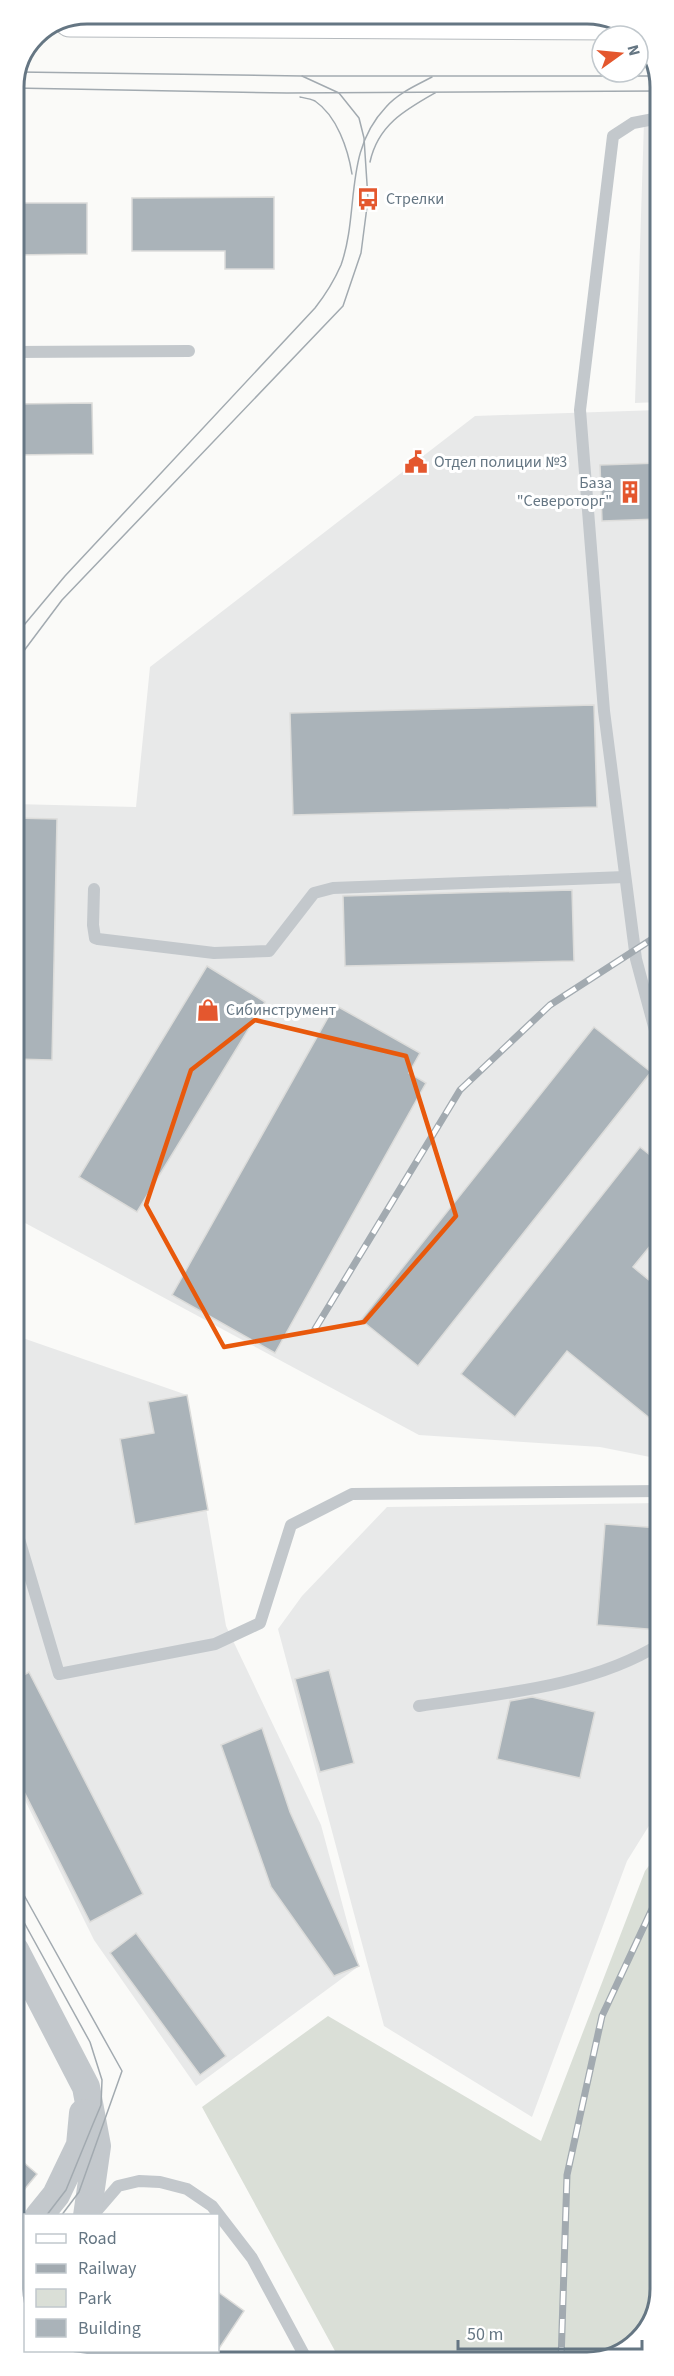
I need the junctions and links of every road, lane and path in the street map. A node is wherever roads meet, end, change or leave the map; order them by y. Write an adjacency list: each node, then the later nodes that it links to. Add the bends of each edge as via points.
1 (650, 120): 4 (lane, via 633,123 613,136 580,410 604,711)
2 (189, 351): 3 (lane)
3 (24, 352)
4 (625, 877): 5 (lane, via 333,888 314,893 269,951 214,953 95,938); 6 (lane, via 636,959)
5 (94, 890)
6 (650, 1012)
7 (650, 1491): 8 (lane, via 352,1494 291,1525 261,1623 215,1644 59,1674)
8 (24, 1556)
9 (650, 1650): 10 (lane, via 558,1684)
10 (419, 1706)
11 (24, 1967): 12 (street)
12 (86, 2087): 13 (street, via 80,2145 56,2195); 14 (street, via 98,2146)
13 (41, 2214)
14 (87, 2214)
15 (95, 2214): 16 (lane, via 118,2186 139,2181 187,2189)
16 (218, 2214)
17 (219, 2215): 18 (lane, via 252,2258)
18 (303, 2352)

